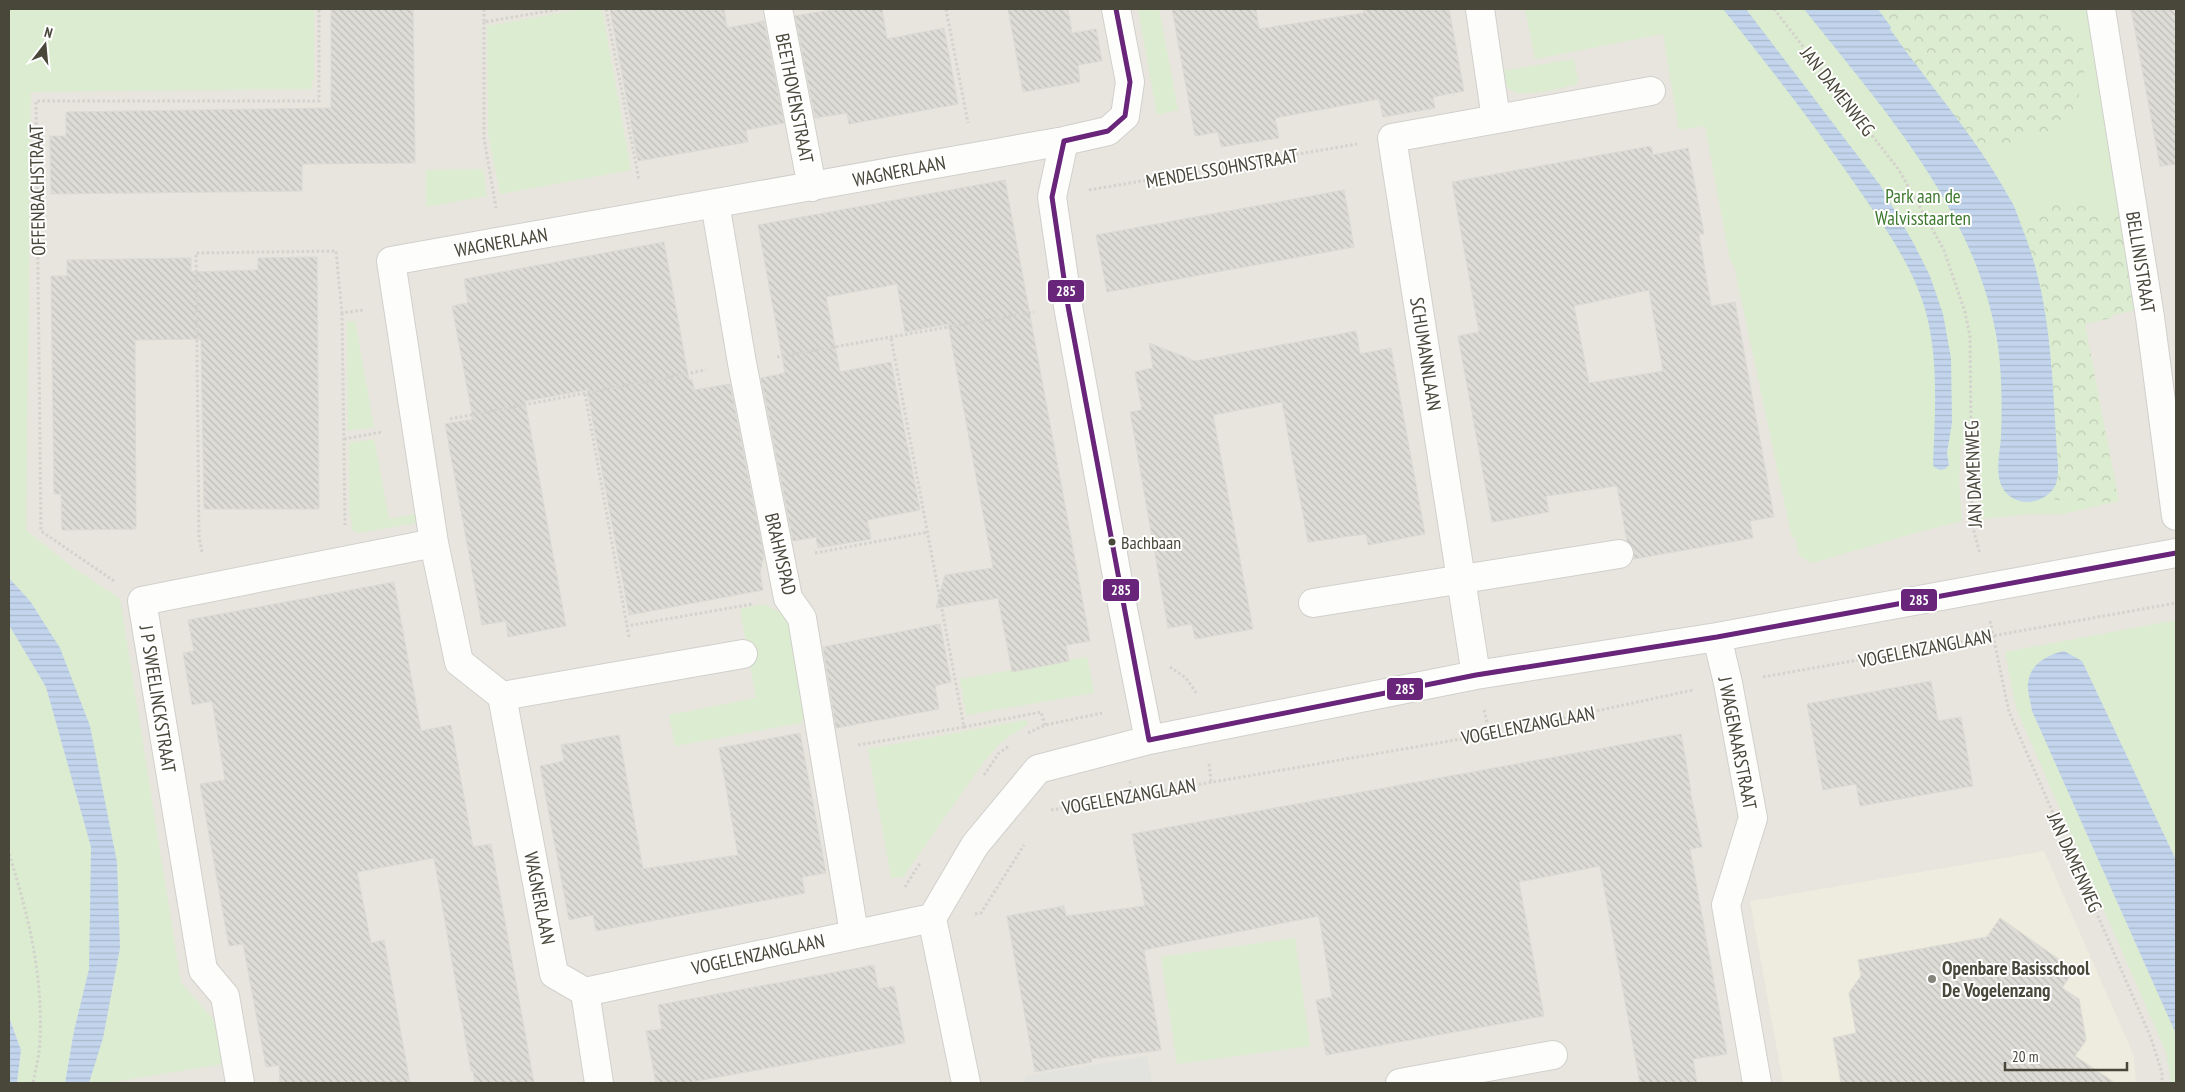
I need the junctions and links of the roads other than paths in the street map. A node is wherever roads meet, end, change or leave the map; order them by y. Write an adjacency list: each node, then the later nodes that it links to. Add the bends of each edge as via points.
1 (778, 9): 8 (street, BEETHOVENSTRAAT)
2 (1116, 9): 7 (street, via 1130,82 1125,116 1108,131)
3 (1480, 9): 6 (street)
4 (2101, 9): 10 (street, BELLINISTRAAT, via 2150,317)
5 (1651, 91): 6 (street)
6 (1496, 119): 14 (street, SCHUMANNLAAN, via 1392,138)
7 (1064, 141): 8 (street, WAGNERLAAN); 20 (street, via 1052,197 1068,306)
8 (812, 187): 9 (street, WAGNERLAAN)
9 (715, 203): 11 (street, WAGNERLAAN, via 391,261); 22 (street, BRAHMSPAD, via 742,363 788,598 802,618)
10 (2176, 516)
11 (434, 543): 19 (street, WAGNERLAAN, via 459,662); 25 (street, J P SWEELINCKSTRAAT, via 142,600 203,970 225,996)
12 (2176, 553): 16 (street)
13 (1619, 554): 14 (street)
14 (1461, 579): 15 (street); 18 (street, SCHUMANNLAAN)
15 (1314, 603)
16 (1716, 636): 18 (street); 29 (street, J WAGENAARSTRAAT, via 1753,818 1726,905)
17 (743, 654): 19 (street)
18 (1476, 675): 20 (street)
19 (502, 696): 23 (street, WAGNERLAAN, via 554,974)
20 (1149, 740): 21 (street, via 1038,770 975,844)
21 (932, 918): 22 (street, VOGELENZANGLAAN); 27 (street)
22 (854, 933): 23 (street, VOGELENZANGLAAN)
23 (585, 992): 26 (street)
24 (1553, 1055): 28 (street)
25 (240, 1083)
26 (599, 1083)
27 (966, 1083)
28 (1400, 1083)
29 (1757, 1083)

